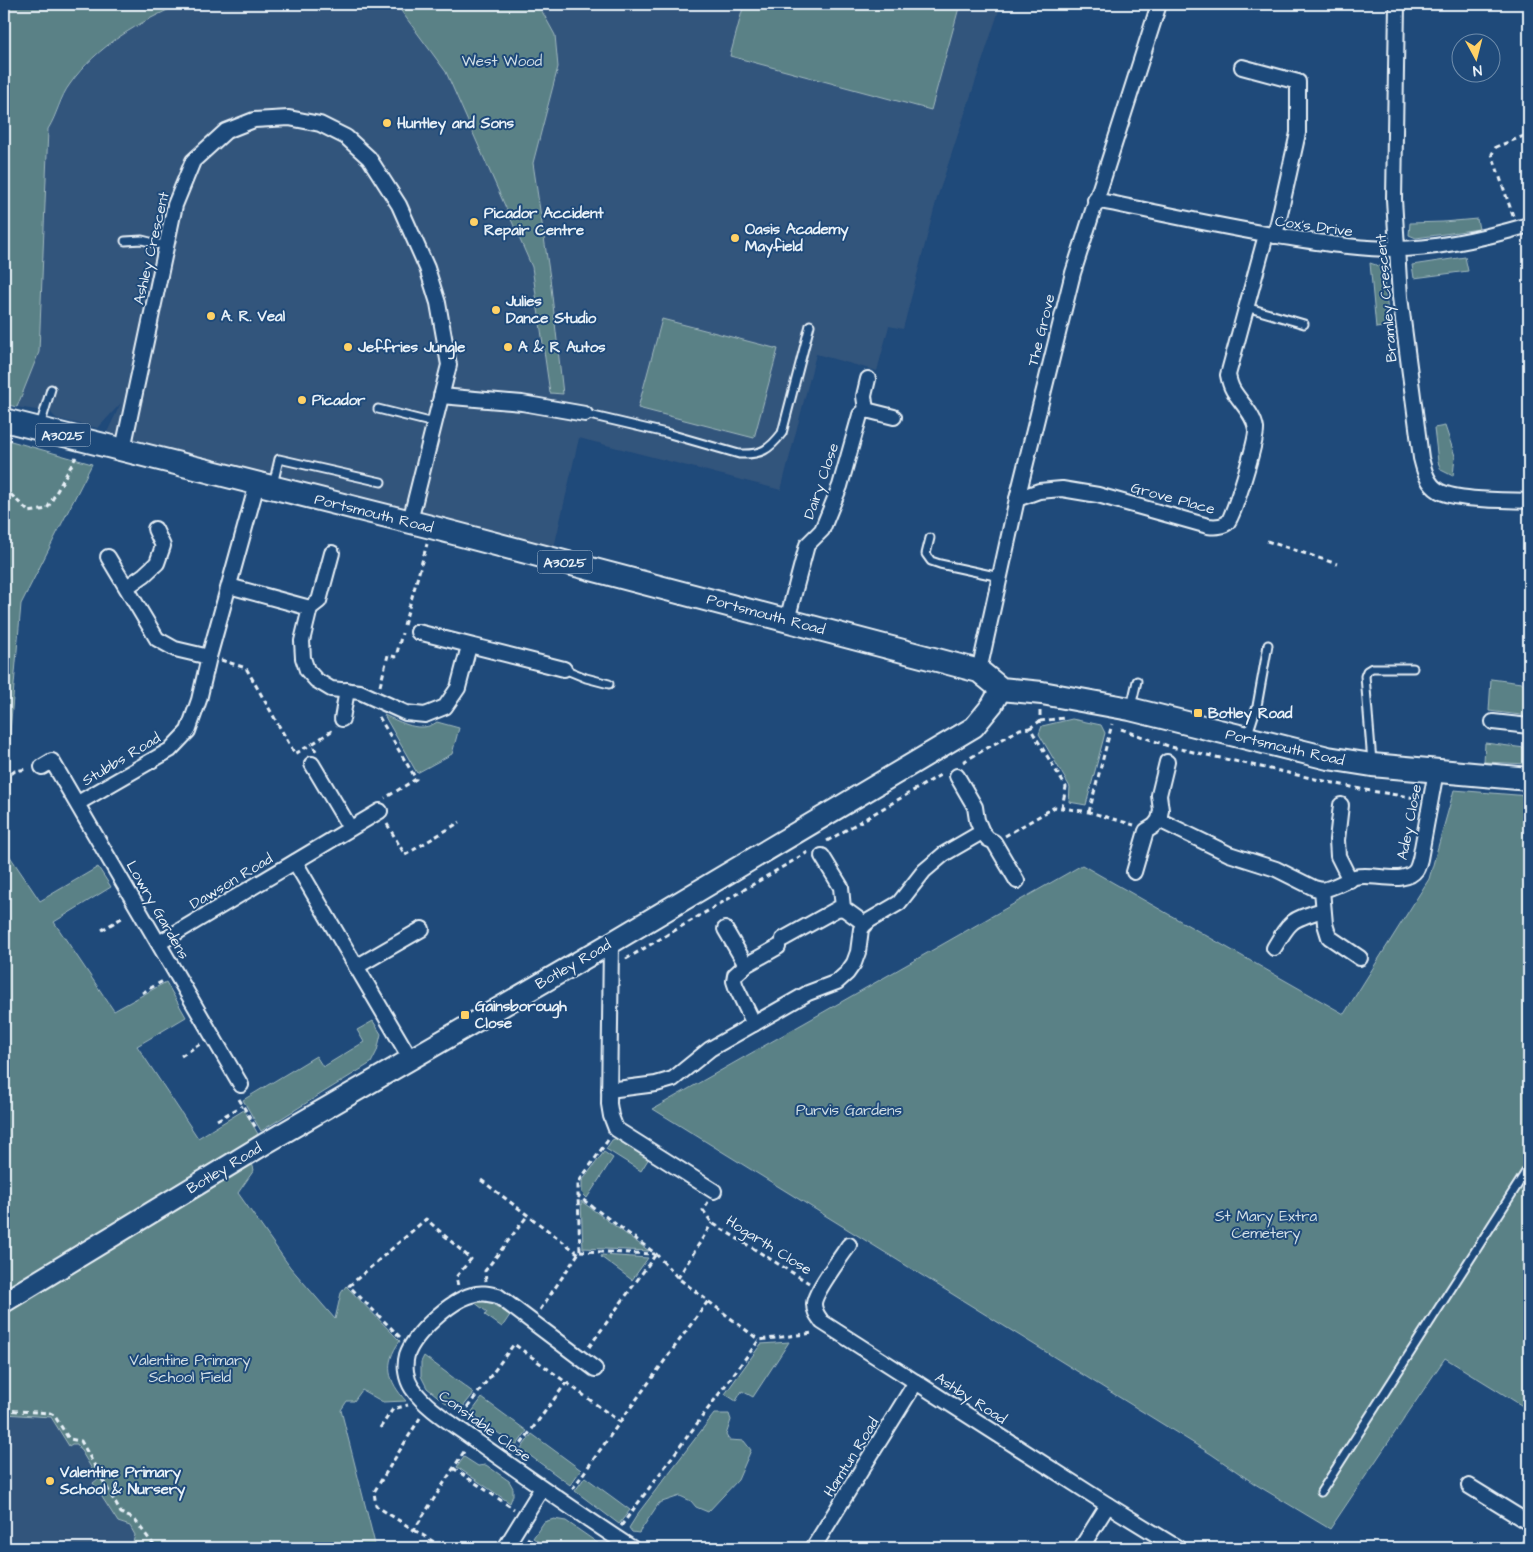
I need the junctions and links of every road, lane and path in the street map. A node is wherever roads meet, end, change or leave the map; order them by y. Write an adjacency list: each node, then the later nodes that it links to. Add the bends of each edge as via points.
1 (1159, 4): 5 (street, The Grove)
2 (1397, 4): 10 (street, Bramley Crescent)
3 (1242, 68): 7 (street, Grove Place, via 1298,82 1298,133)
4 (1529, 134): 6 (path, via 1496,147 1492,154)
5 (1096, 200): 7 (street, Cox's Drive); 29 (street, The Grove, via 1071,280)
6 (1523, 227): 10 (street, Cox's Drive, via 1488,237)
7 (1271, 236): 10 (street, Cox's Drive, via 1355,248); 11 (street, Grove Place)
8 (125, 241): 9 (lane, via 142,240)
9 (166, 246): 16 (street, Ashley Crescent, via 175,205 193,161 226,131 254,120 289,118 320,124 346,137 369,158 398,205 427,268 438,303 449,365); 25 (street, Ashley Crescent)
10 (1396, 249): 30 (street, Bramley Crescent, via 1426,478 1439,491 1458,497)
11 (1246, 307): 12 (lane); 29 (street, Grove Place, via 1228,375 1231,388 1253,420 1256,430 1250,459 1228,522 1218,527 1208,526 1098,495 1062,489 1039,491)
12 (1304, 324)
13 (810, 325): 19 (lane, via 782,433 763,452 739,454)
14 (868, 379): 18 (street, Dairy Close, via 864,396)
15 (51, 388): 23 (lane)
16 (441, 396): 19 (street, via 522,403); 22 (street, Ashley Crescent)
17 (378, 409): 22 (lane)
18 (866, 410): 20 (street); 43 (street, Dairy Close, via 860,415 840,486 822,530 807,546)
19 (585, 414)
20 (894, 417)
21 (4, 420): 23 (main road, Portsmouth Road / A3025)
22 (434, 423): 31 (street, Ashley Crescent)
23 (39, 429): 24 (main road, Portsmouth Road / A3025)
24 (85, 441): 25 (main road, Portsmouth Road / A3025); 28 (path, via 47,509 29,512)
25 (123, 449): 27 (main road, Portsmouth Road / A3025)
26 (381, 482): 27 (lane, via 278,459)
27 (265, 486): 31 (main road, Portsmouth Road / A3025); 40 (street, Stubbs Road)
28 (4, 488)
29 (1017, 499): 39 (street, The Grove)
30 (1529, 501)
31 (410, 521): 32 (main road, Portsmouth Road / A3025)
32 (431, 527): 43 (main road, Portsmouth Road / A3025); 56 (path, via 396,657 388,655)
33 (155, 529): 41 (street, via 163,546 157,563)
34 (930, 538): 39 (lane, via 926,554 932,561)
35 (1267, 541): 38 (path)
36 (332, 553): 42 (street, via 319,600)
37 (108, 557): 41 (street)
38 (1337, 564)
39 (1000, 577): 50 (street, The Grove)
40 (230, 586): 42 (street); 47 (street, Stubbs Road)
41 (127, 587): 47 (street, via 157,640 175,649)
42 (310, 608): 54 (street, via 302,641 307,670 331,690)
43 (787, 620): 50 (main road, Portsmouth Road / A3025)
44 (418, 632): 46 (street)
45 (1268, 645): 63 (lane, via 1257,706)
46 (469, 646): 49 (street); 56 (street, via 458,688 446,707 425,714 406,712)
47 (209, 657): 64 (path, via 246,668 295,754); 74 (street, Stubbs Road, via 188,731 170,750)
48 (1413, 668): 67 (lane, via 1372,668 1367,671)
49 (564, 669): 52 (lane)
50 (979, 670): 53 (main road, Portsmouth Road / A3025)
51 (1137, 681): 58 (lane)
52 (609, 684)
53 (1000, 688): 55 (main road, Portsmouth Road); 98 (main road, Botley Road, via 992,705 974,727)
54 (347, 690): 56 (street); 59 (street)
55 (1042, 693): 58 (main road, Portsmouth Road); 60 (path)
56 (376, 699): 77 (path, via 373,708 416,779 375,804)
57 (1072, 716): 60 (path)
58 (1116, 716): 63 (main road, Portsmouth Road); 73 (path, via 1171,747 1365,790); 78 (path)
59 (342, 719): 64 (path, via 331,732)
60 (1040, 721): 76 (path, via 1030,728 1066,787)
61 (1493, 722): 62 (street)
62 (1529, 726)
63 (1246, 739): 67 (main road, Portsmouth Road)
64 (312, 744): 66 (path, via 318,755)
65 (1168, 762): 79 (street, via 1159,795)
66 (312, 764): 81 (street)
67 (1372, 765): 69 (main road, Portsmouth Road)
68 (42, 767): 71 (path, via 15,771); 74 (street, Lowry Gardens, via 52,761)
69 (1436, 771): 72 (main road, Portsmouth Road); 73 (street, Adey Close)
70 (957, 776): 83 (street, via 975,807)
71 (4, 779)
72 (1529, 779)
73 (1430, 800): 88 (street, Adey Close, via 1416,870 1401,878 1374,875)
74 (78, 803): 91 (street, Lowry Gardens)
75 (1341, 805): 88 (street, via 1338,856)
76 (1062, 807): 78 (path); 84 (path, via 1055,807)
77 (380, 811): 80 (path, via 405,854); 81 (street, Dawson Road)
78 (1089, 812): 82 (path)
79 (1159, 820): 82 (street); 90 (street, via 1230,854 1276,869)
80 (460, 822)
81 (350, 828): 86 (street, Dawson Road)
82 (1146, 831): 87 (street)
83 (982, 832): 84 (street); 94 (street, via 944,854 924,871 899,903)
84 (994, 842): 89 (street)
85 (822, 856): 92 (street, via 841,887)
86 (295, 862): 99 (street, Dawson Road); 103 (street, Dawson Road)
87 (1134, 872)
88 (1350, 880): 90 (street, Adey Close)
89 (1017, 881)
90 (1322, 890): 93 (street)
91 (139, 908): 97 (path); 99 (street, Lowry Gardens)
92 (843, 908): 94 (street); 102 (street, via 838,908)
93 (1324, 917): 100 (street, via 1293,920); 101 (street, via 1329,937)
94 (865, 924): 106 (street, via 854,963 838,982 808,993)
95 (422, 929): 103 (street)
96 (725, 929): 102 (street)
97 (102, 930)
98 (611, 942): 109 (main road, Botley Road); 111 (street)
99 (159, 943): 104 (street, Lowry Gardens)
100 (1274, 948)
101 (1360, 958)
102 (746, 965): 106 (street, via 735,975 734,981)
103 (356, 966): 109 (street, Dawson Road)
104 (176, 973): 105 (path); 107 (street, Lowry Gardens)
105 (142, 993)
106 (754, 1024): 111 (street, via 710,1049 673,1079)
107 (213, 1036): 108 (path); 110 (street, Lowry Gardens)
108 (181, 1056)
109 (410, 1058): 115 (main road, Botley Road)
110 (242, 1085): 112 (path, via 239,1100)
111 (609, 1090): 114 (street, via 611,1116)
112 (242, 1106): 113 (path); 115 (path)
113 (217, 1120)
114 (616, 1129): 118 (street); 119 (path, via 578,1182)
115 (266, 1143): 130 (main road, Botley Road)
116 (1529, 1167): 149 (lane)
117 (481, 1180): 120 (path)
118 (714, 1191): 121 (path, Hogarth Close, via 703,1210)
119 (578, 1196): 123 (path); 124 (path)
120 (528, 1215): 123 (path); 127 (path, via 485,1271)
121 (712, 1223): 125 (path); 126 (path, Hogarth Close)
122 (849, 1245): 126 (street, Ashby Road)
123 (579, 1252): 124 (path); 131 (path)
124 (656, 1254): 125 (path); 135 (path)
125 (678, 1278): 129 (path)
126 (820, 1290): 132 (street, Ashby Road, via 814,1302 816,1314)
127 (486, 1293): 128 (street, Constable Close); 131 (street, via 498,1296)
128 (461, 1299): 134 (street, Constable Close, via 444,1310); 134 (path, via 456,1277 470,1260 426,1219 349,1286)
129 (708, 1301): 133 (path); 141 (path)
130 (4, 1302)
131 (531, 1322): 135 (street)
132 (832, 1330): 133 (path); 137 (street, Ashby Road)
133 (759, 1340): 155 (path)
134 (411, 1348): 139 (street, Constable Close, via 405,1367 407,1377 411,1387)
135 (580, 1358): 136 (street)
136 (595, 1369)
137 (916, 1382): 151 (street, Ashby Road); 160 (street, Hamtun Road)
138 (566, 1383): 141 (path); 142 (path, via 514,1344); 145 (path)
139 (426, 1403): 142 (street, Constable Close); 143 (path, via 393,1409); 154 (path, via 374,1492 376,1506)
140 (4, 1410): 156 (path, via 54,1415 69,1439 81,1441 121,1513 134,1519)
141 (620, 1422): 150 (path)
142 (454, 1426): 144 (street, Constable Close)
143 (380, 1428)
144 (472, 1438): 145 (street, Constable Close); 146 (path)
145 (507, 1463): 148 (street, Constable Close)
146 (453, 1468): 152 (path); 154 (path)
147 (1469, 1486): 153 (street)
148 (542, 1488): 150 (street, Constable Close); 152 (street)
149 (1321, 1492)
150 (563, 1502): 155 (street, Constable Close)
151 (1108, 1505): 161 (street); 162 (street, Ashby Road)
152 (525, 1516): 158 (street)
153 (1529, 1523)
154 (414, 1530): 157 (path)
155 (614, 1536): 159 (street, Constable Close)
156 (156, 1548)
157 (444, 1548)
158 (505, 1548)
159 (632, 1548)
160 (813, 1548)
161 (1081, 1548)
162 (1178, 1548)

